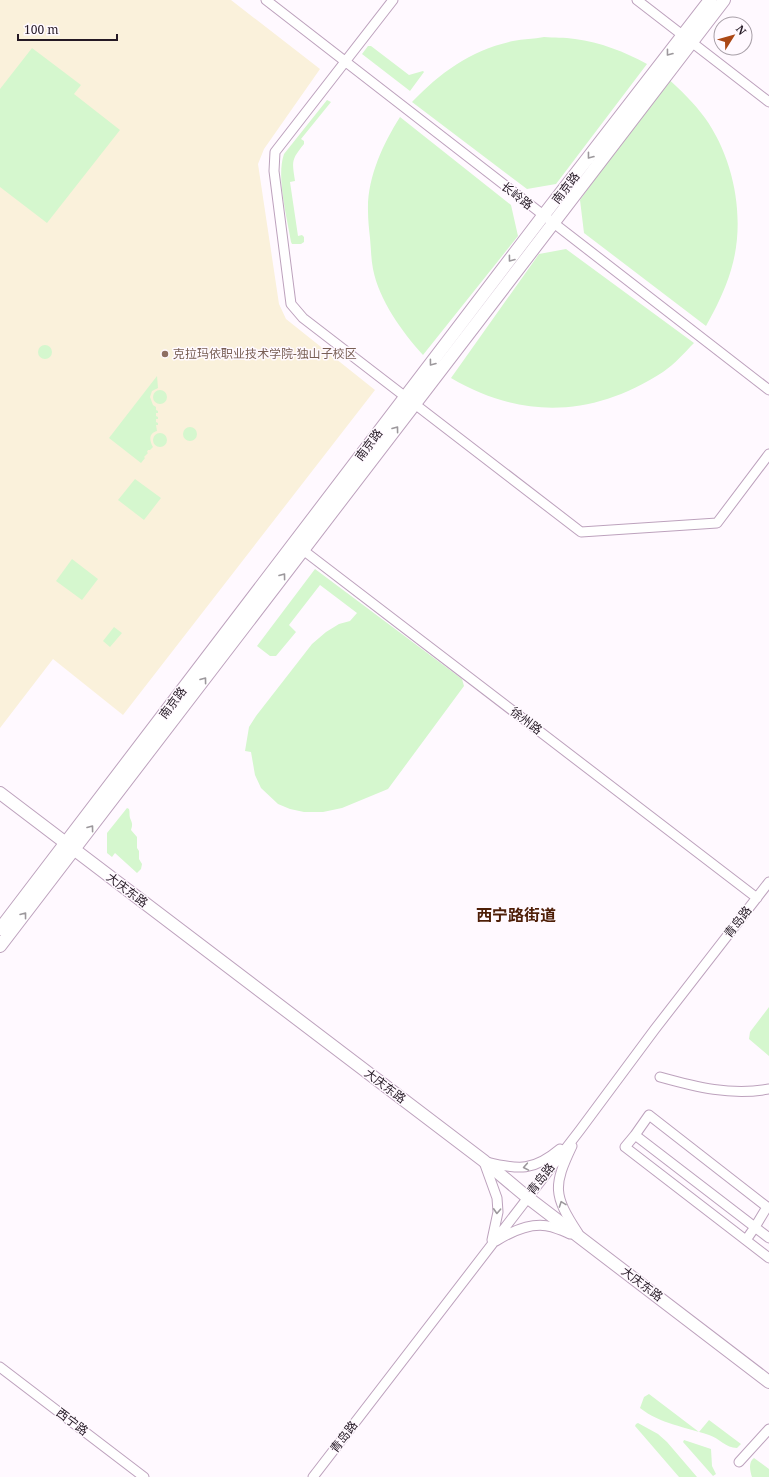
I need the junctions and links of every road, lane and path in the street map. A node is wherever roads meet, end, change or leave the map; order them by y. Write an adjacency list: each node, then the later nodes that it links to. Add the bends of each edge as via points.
1 (266, 0): 7 (street, 长岭路)
2 (394, 0): 7 (street)
3 (637, 0): 6 (street)
4 (710, 0): 6 (main road, 南京路)
5 (724, 0): 6 (main road, 南京路)
6 (687, 40): 8 (street); 9 (main road, 南京路)
7 (345, 61): 9 (street, 长岭路); 11 (street, via 275,152 274,171 291,304 303,318)
8 (769, 102)
9 (548, 220): 10 (street, 长岭路); 11 (main road, 南京路)
10 (769, 390)
11 (411, 401): 12 (street, via 581,532 717,523); 13 (main road, 南京路)
12 (769, 454)
13 (299, 547): 15 (main road, 南京路, via 112,784); 17 (street, 徐州路)
14 (0, 793): 15 (main road, 大庆东路)
15 (69, 850): 18 (main road, 南京路, via 29,891); 19 (main road, one-way to 15); 24 (main road, 大庆东路)
16 (769, 882): 17 (street, 青岛路)
17 (757, 898): 22 (street, 青岛路)
18 (0, 929)
19 (0, 946)
20 (660, 1077): 21 (street, via 699,1088 731,1091)
21 (769, 1089)
22 (580, 1130): 24 (street, one-way to 24, via 559,1150 532,1166 519,1168); 27 (street, 青岛路); 29 (street, one-way to 22, via 560,1202 558,1188 560,1174)
23 (635, 1135): 25 (street); 26 (street, via 625,1147); 28 (street, via 650,1115 767,1207)
24 (484, 1161): 27 (main road, 大庆东路); 32 (street, one-way to 32, via 497,1198 498,1212)
25 (690, 1176): 26 (street); 28 (street)
26 (681, 1189): 31 (street)
27 (527, 1197): 29 (main road, 大庆东路); 32 (street, 青岛路)
28 (755, 1227): 30 (street); 31 (street)
29 (581, 1238): 32 (street, via 551,1226 536,1225 506,1235); 35 (main road, 大庆东路)
30 (769, 1238)
31 (746, 1240): 33 (street)
32 (491, 1244): 39 (street, 青岛路)
33 (769, 1258)
34 (0, 1367): 38 (street, 西宁路)
35 (769, 1382)
36 (769, 1429): 37 (street)
37 (739, 1462)
38 (144, 1477)
39 (313, 1477)

